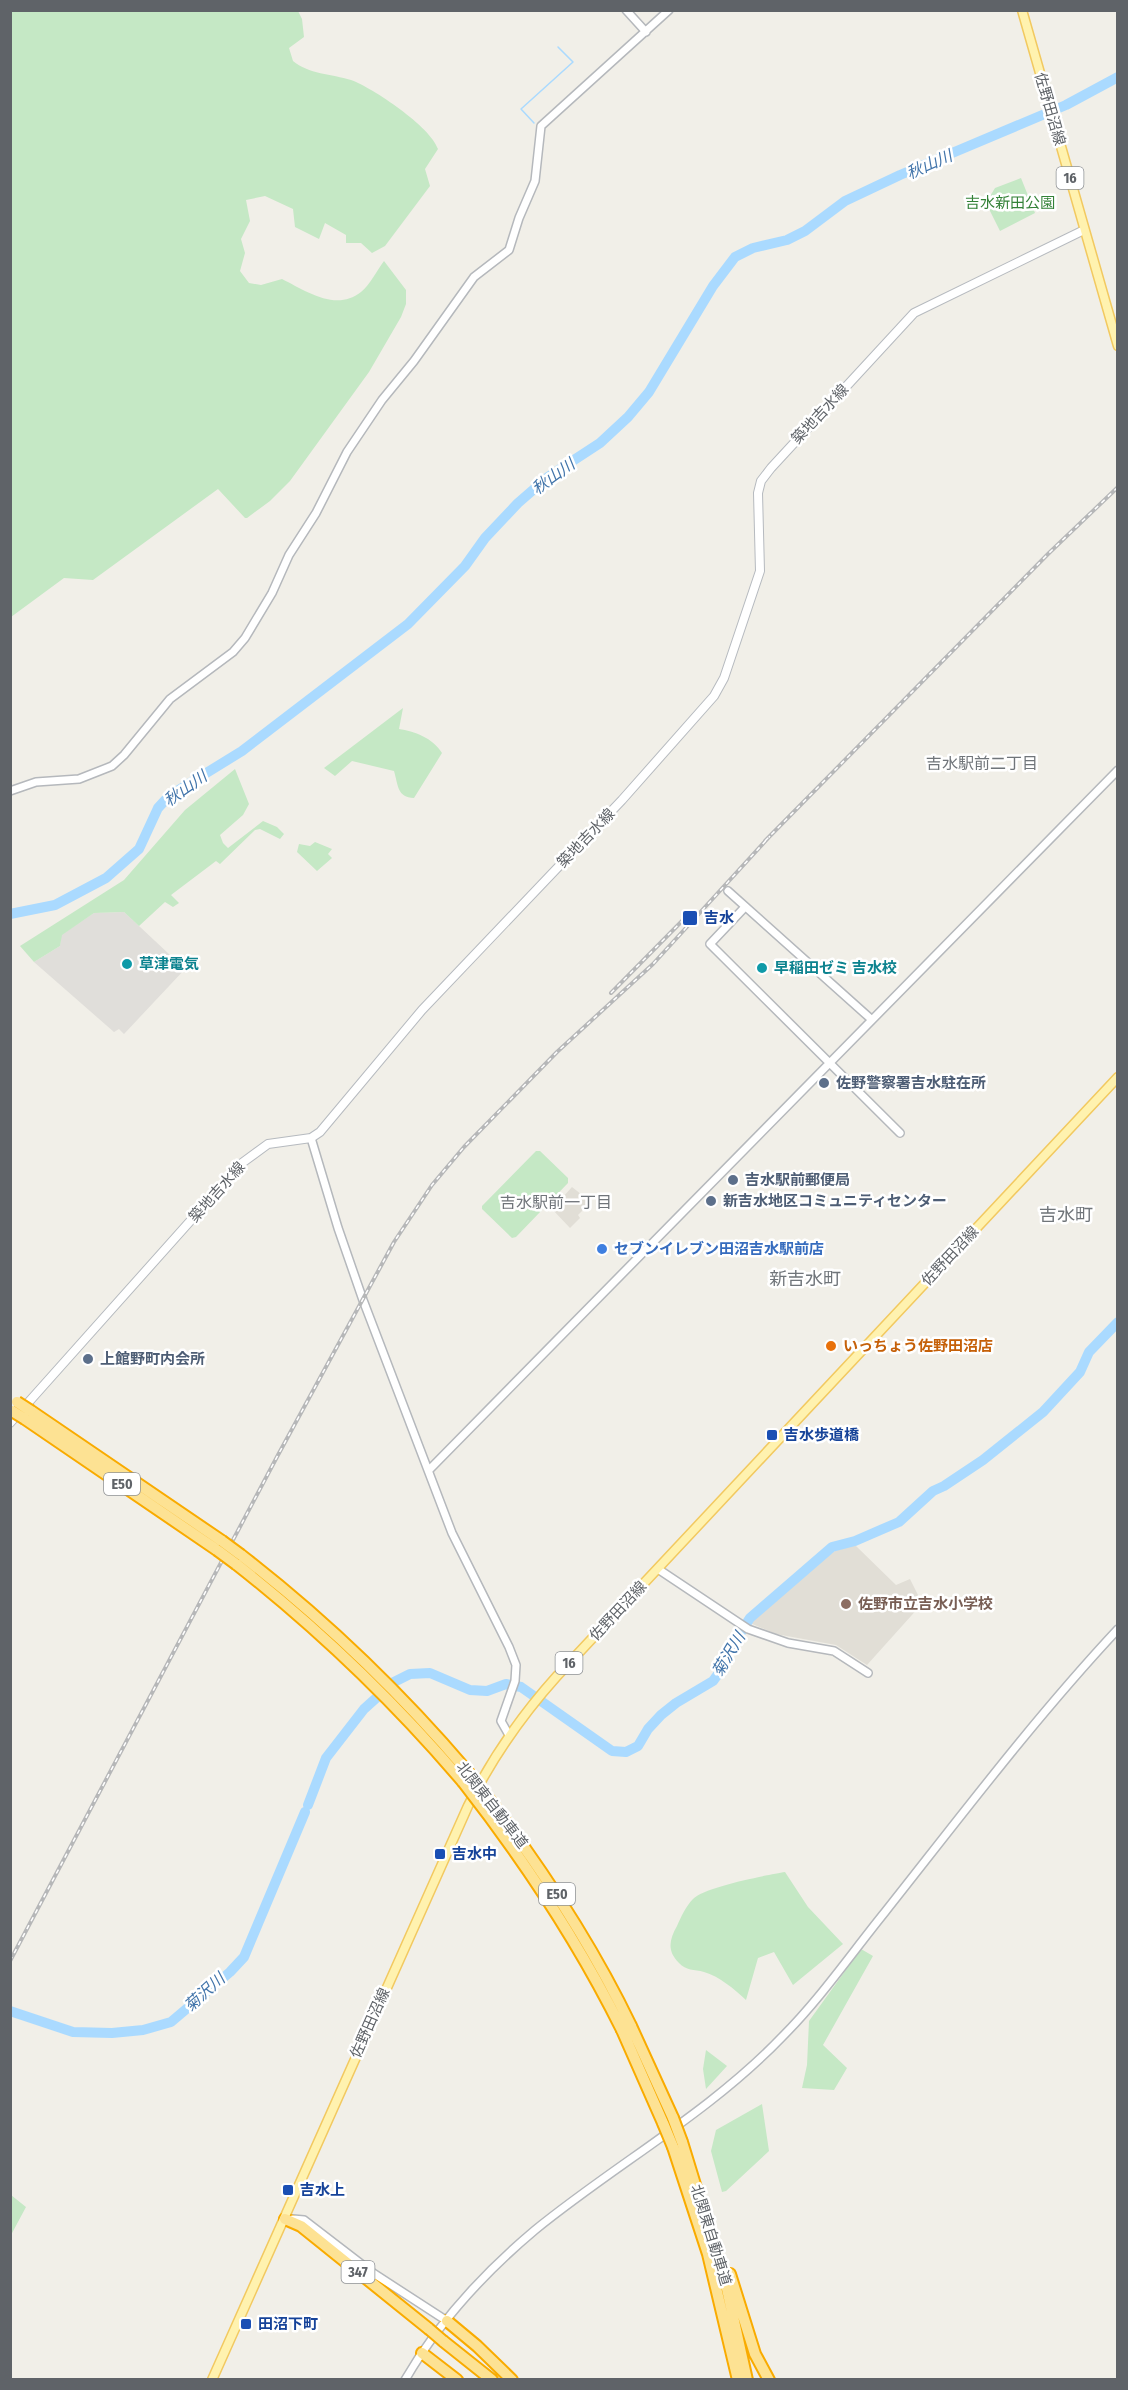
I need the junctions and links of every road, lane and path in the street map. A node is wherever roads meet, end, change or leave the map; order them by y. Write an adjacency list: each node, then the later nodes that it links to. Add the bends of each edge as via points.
1 (626, 10): 4 (street)
2 (669, 10): 4 (street)
3 (1025, 12): 5 (main road, 佐野田沼線 / 16)
4 (646, 32): 8 (street, via 541,126 535,181 509,250 474,277 382,400 347,452 272,593 233,652 171,699 112,766 79,779 36,782)
5 (1084, 230): 6 (main road, 佐野田沼線 / 16); 15 (main road, 築地吉水線, via 914,313 766,473 757,499 760,571 718,690 635,786 422,1010 320,1132)
6 (1118, 346)
7 (1118, 770): 11 (street)
8 (10, 791)
9 (728, 891): 10 (street)
10 (744, 907): 11 (street); 12 (street, via 710,944)
11 (871, 1019): 12 (street)
12 (829, 1062): 14 (street); 18 (street)
13 (1118, 1077): 19 (main road, 佐野田沼線 / 16)
14 (900, 1133)
15 (310, 1138): 17 (main road, 築地吉水線, via 268,1144 242,1163); 18 (street, via 363,1300)
16 (13, 1405): 23 (highway, 北関東自動車道 / E50, bridge, via 239,1560 396,1699 465,1777 550,1901 627,2028)
17 (10, 1423)
18 (429, 1470): 22 (street, via 452,1533 516,1665 515,1681 501,1721)
19 (658, 1569): 21 (street, via 748,1629 788,1643 834,1651); 22 (main road, 佐野田沼線 / 16, via 557,1676)
20 (1118, 1629): 27 (street, via 1043,1712 784,2036 705,2106 536,2230 496,2265)
21 (868, 1673)
22 (509, 1735): 25 (main road, 佐野田沼線 / 16, via 468,1806)
23 (677, 2145): 24 (highway, 北関東自動車道 / E50); 26 (highway, 北関東自動車道 / E50)
24 (691, 2170): 38 (highway, 北関東自動車道 / E50, via 734,2312); 39 (highway, via 713,2220 755,2354)
25 (285, 2219): 27 (street, via 304,2220 366,2268); 28 (highway, 347); 30 (main road, 佐野田沼線 / 16)
26 (718, 2291): 36 (highway); 37 (highway, 北関東自動車道 / E50)
27 (447, 2321): 29 (street); 35 (highway)
28 (442, 2343): 33 (highway, 347); 34 (highway, 347)
29 (422, 2353): 31 (street); 32 (highway)
30 (212, 2379)
31 (405, 2379)
32 (457, 2379)
33 (484, 2379)
34 (492, 2379)
35 (512, 2379)
36 (732, 2379)
37 (738, 2379)
38 (747, 2379)
39 (769, 2379)

